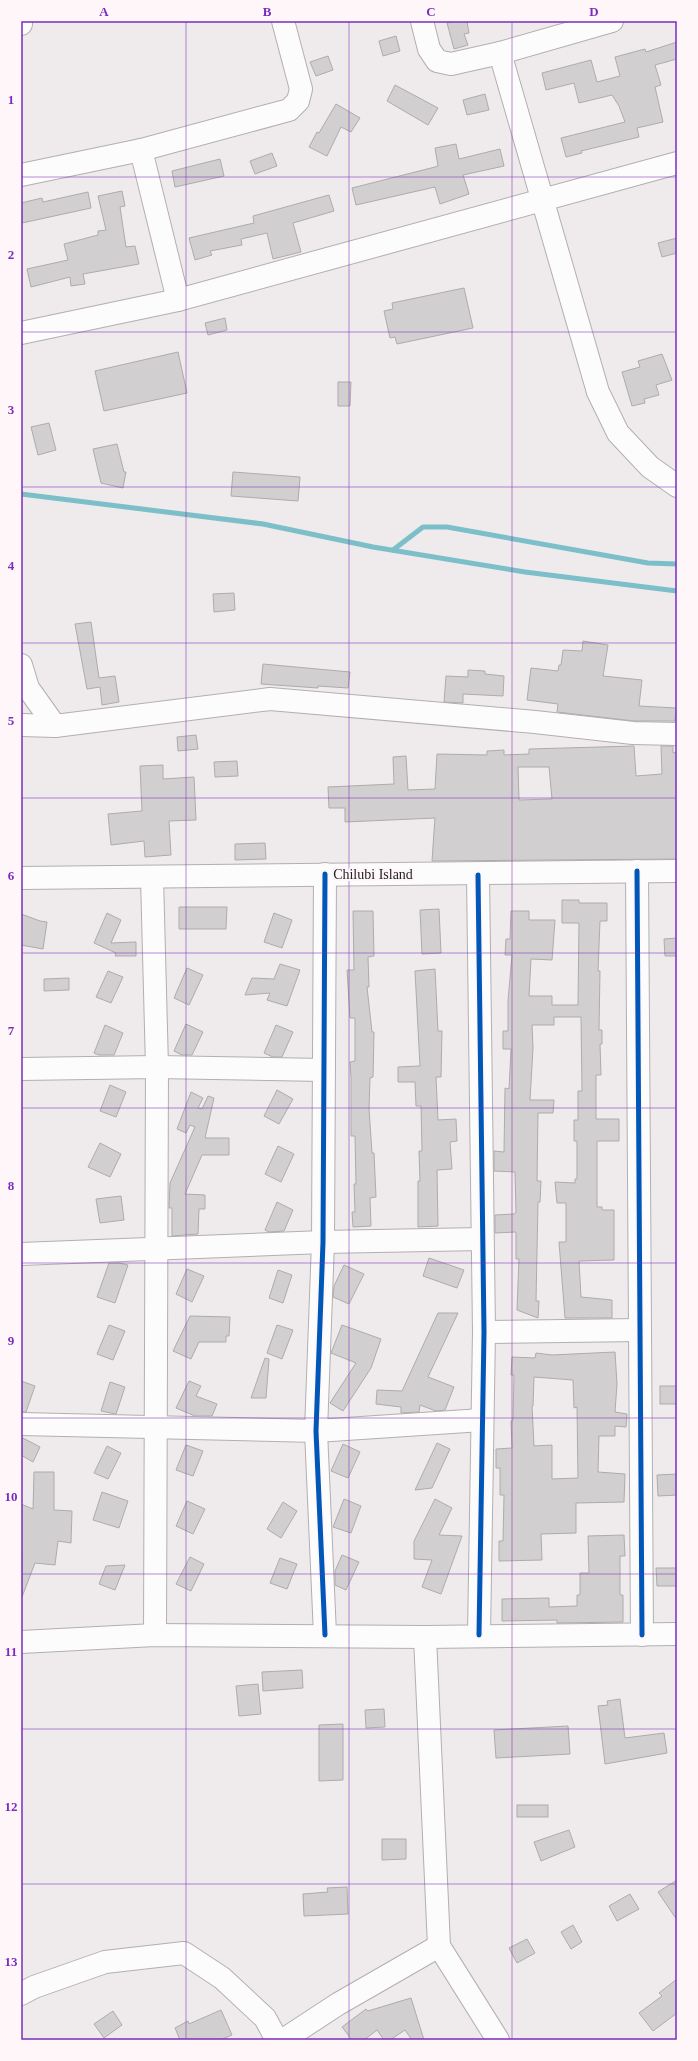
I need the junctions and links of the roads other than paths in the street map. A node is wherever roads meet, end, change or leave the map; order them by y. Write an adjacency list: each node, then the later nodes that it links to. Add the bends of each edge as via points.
1 (283, 21): 6 (street, via 301,89 298,101 289,110)
2 (422, 21): 5 (street, via 429,49 437,60 451,64)
3 (612, 21): 4 (street)
4 (572, 26): 5 (street)
5 (500, 53): 9 (street)
6 (141, 150): 8 (street); 10 (street)
7 (677, 164): 9 (street)
8 (21, 175)
9 (543, 201): 10 (street); 12 (street, via 598,392 618,433 650,467)
10 (178, 300): 11 (street)
11 (21, 333)
12 (677, 486)
13 (21, 664): 15 (street, via 28,688)
14 (21, 726): 15 (street)
15 (55, 726): 16 (street, via 270,699)
16 (677, 734)
17 (637, 871): 18 (street, Chilubi Island); 20 (street, Chilubi Island); 30 (street)
18 (677, 871)
19 (325, 874): 20 (street, Chilubi Island); 21 (street, Chilubi Island); 25 (street)
20 (478, 875): 26 (street)
21 (152, 877): 22 (street, Chilubi Island); 23 (street)
22 (21, 878)
23 (157, 1067): 24 (street); 25 (street); 28 (street)
24 (21, 1069)
25 (324, 1070): 27 (street)
26 (482, 1239): 27 (street); 31 (street)
27 (323, 1242): 28 (street); 35 (street)
28 (155, 1250): 29 (street); 34 (street)
29 (21, 1254)
30 (640, 1330): 31 (street); 40 (street)
31 (484, 1332): 32 (street)
32 (482, 1420): 35 (street); 39 (street)
33 (21, 1424): 34 (street)
34 (155, 1428): 35 (street); 37 (street)
35 (316, 1431): 38 (street)
36 (677, 1634): 40 (street)
37 (155, 1635): 38 (street); 42 (street)
38 (325, 1635): 41 (street)
39 (479, 1635): 40 (street); 41 (street)
40 (642, 1635)
41 (425, 1636): 43 (street)
42 (21, 1642)
43 (439, 1946): 46 (street, via 338,2004); 47 (street)
44 (21, 1994): 45 (street, via 105,1962 184,1953 222,1978 266,2018)
45 (277, 2040)
46 (283, 2040)
47 (498, 2040)

